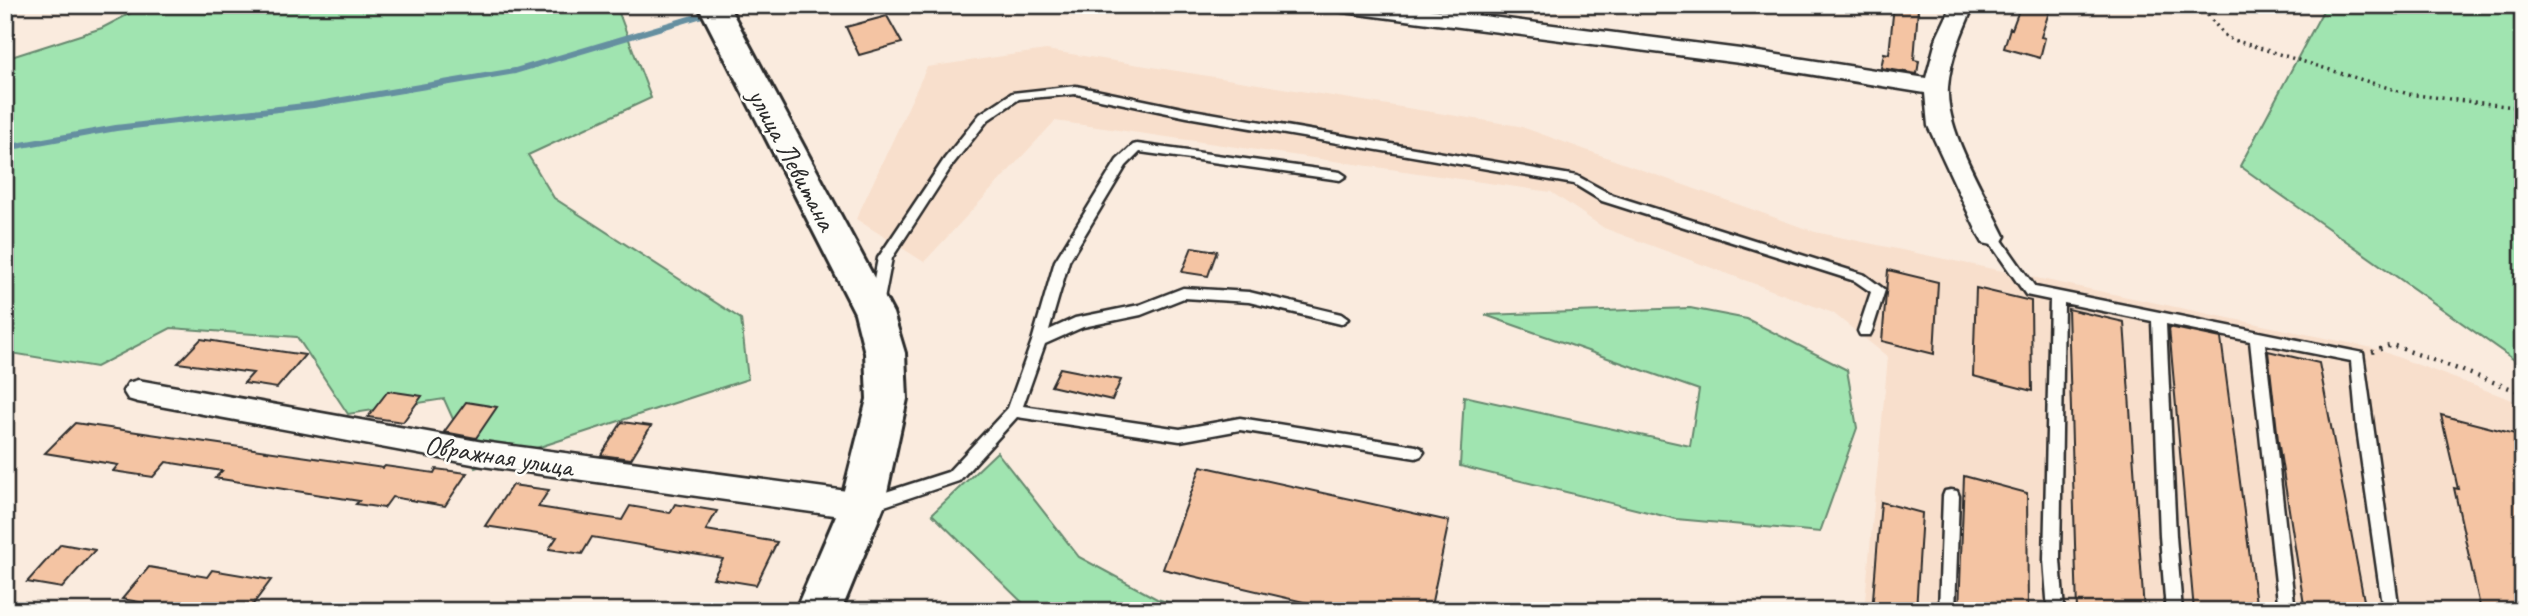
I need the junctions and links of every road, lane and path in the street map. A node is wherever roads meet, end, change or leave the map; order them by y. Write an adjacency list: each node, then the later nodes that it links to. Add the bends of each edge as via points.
1 (713, 5): 10 (main road, улица Левитана)
2 (1343, 5): 5 (street, via 1740,56)
3 (1963, 5): 5 (street, via 1948,37)
4 (2199, 5): 6 (path, via 2227,38 2408,94)
5 (1937, 88): 8 (street, via 1940,126)
6 (2523, 108)
7 (1340, 176): 15 (lane, via 1137,148 1121,163 1062,261)
8 (1992, 236): 9 (lane, via 2031,291)
9 (2057, 297): 11 (lane); 25 (lane, via 2052,560)
10 (874, 313): 13 (lane, via 884,258 984,117 1016,96 1076,90 1577,180 1607,198 1860,278 1878,290); 22 (main road, улица Левитана, via 886,353 887,399)
11 (2159, 317): 14 (lane); 26 (lane)
12 (1341, 319): 15 (lane, via 1249,298 1183,293 1141,310 1080,322)
13 (1865, 331)
14 (2257, 337): 16 (lane); 27 (lane)
15 (1039, 341): 19 (lane)
16 (2358, 357): 18 (path, via 2392,345); 28 (lane)
17 (138, 391): 22 (street, Овражная улица, via 483,454)
18 (2523, 393)
19 (1014, 411): 20 (lane, via 1180,435 1240,424); 22 (lane, via 953,477)
20 (1416, 452)
21 (1951, 496): 24 (lane)
22 (862, 506): 23 (main road, улица Левитана)
23 (818, 611)
24 (1947, 611)
25 (2056, 611)
26 (2174, 611)
27 (2287, 611)
28 (2391, 611)

